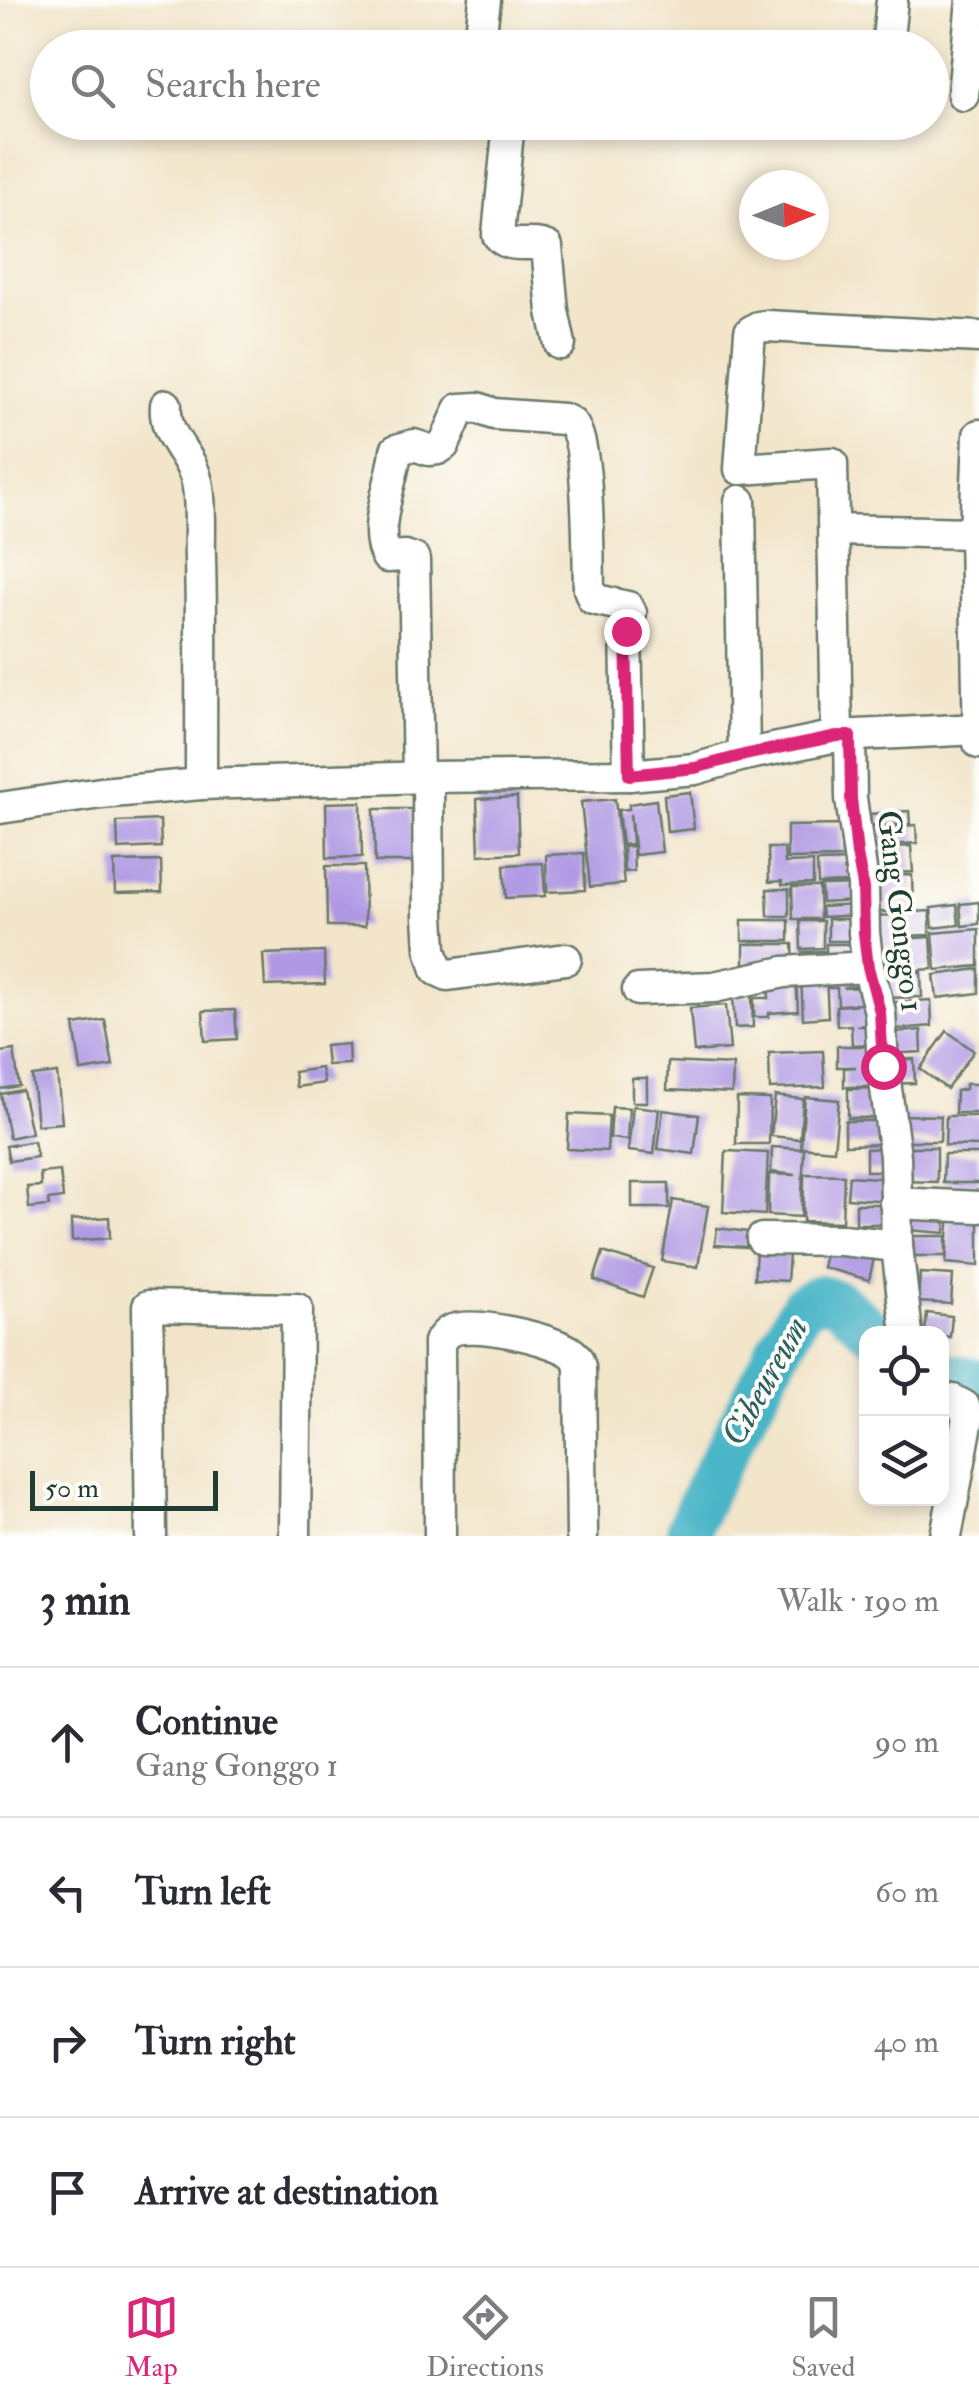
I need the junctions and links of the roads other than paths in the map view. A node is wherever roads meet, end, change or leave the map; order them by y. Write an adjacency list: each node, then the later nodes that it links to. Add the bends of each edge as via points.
1 (484, 0): 6 (street)
2 (892, 0): 7 (street)
3 (962, 0): 4 (street)
4 (972, 0): 5 (street); 8 (street)
5 (979, 1)
6 (481, 30)
7 (889, 30)
8 (963, 95)
9 (507, 140): 11 (street, via 498,235 510,244 548,247)
10 (979, 336): 15 (street, Gang Gonggo 1, via 766,326 750,332 740,469 832,463)
11 (560, 344)
12 (166, 405): 23 (street, via 166,422 197,482)
13 (979, 435): 16 (street)
14 (740, 501): 20 (street)
15 (834, 530): 16 (street); 18 (street, Gang Gonggo 1)
16 (975, 532): 17 (street)
17 (978, 728): 18 (street); 19 (street)
18 (844, 736): 20 (street); 26 (street, Gang Gonggo 1)
19 (979, 743)
20 (744, 755): 21 (street)
21 (629, 775): 22 (street); 22 (street, via 630,613 593,599 589,588 578,436 564,419 478,408 460,409 438,449 396,450 385,501 382,551 414,560)
22 (423, 778): 23 (street); 25 (street, via 436,970 448,975)
23 (200, 784): 24 (street)
24 (0, 808)
25 (566, 958)
26 (868, 967): 27 (street); 28 (street, Gang Gonggo 1, via 880,1012)
27 (638, 990)
28 (896, 1203): 29 (street); 31 (street, Gang Gonggo 1)
29 (979, 1207)
30 (762, 1239): 31 (street)
31 (898, 1246): 32 (street, Gang Gonggo 1)
32 (907, 1326)
33 (949, 1400): 38 (street, via 964,1406 968,1418)
34 (151, 1536): 35 (street, via 148,1306 297,1309)
35 (295, 1536)
36 (440, 1536): 37 (street, via 439,1342 450,1331 468,1328 542,1340 577,1358)
37 (582, 1536)
38 (946, 1536)

